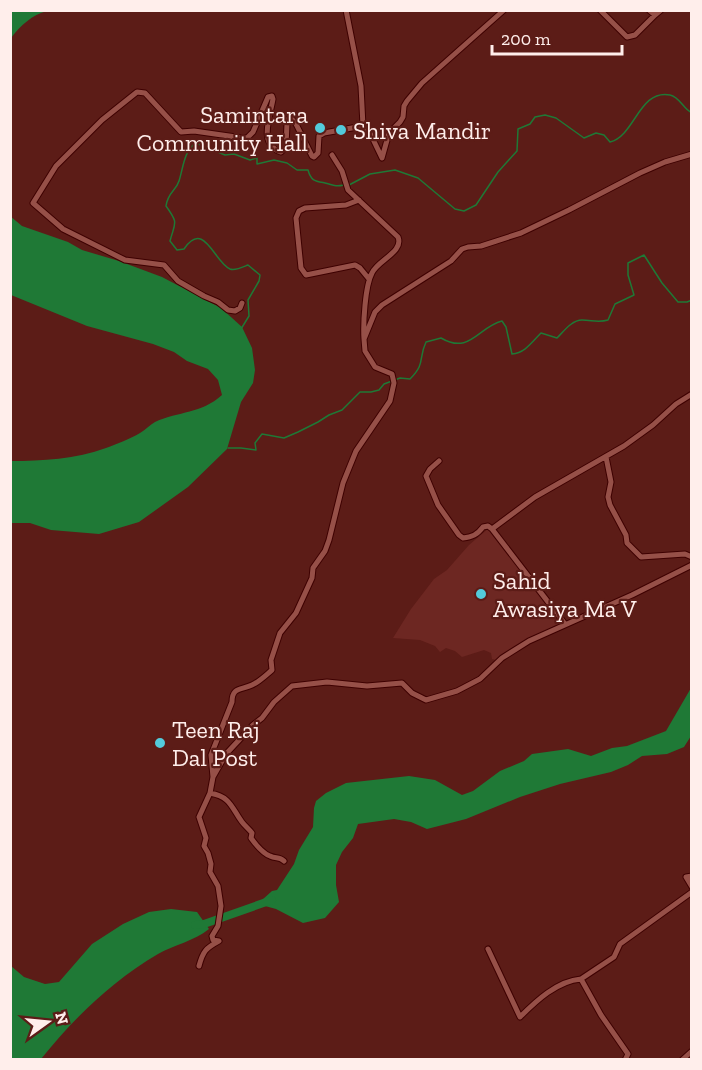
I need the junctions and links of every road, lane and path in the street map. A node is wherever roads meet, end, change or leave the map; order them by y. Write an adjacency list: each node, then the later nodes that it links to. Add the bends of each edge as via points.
1 (346, 10): 7 (street, via 361,86)
2 (504, 10): 7 (street, via 407,100 403,117 386,140 383,157)
3 (600, 10): 6 (street, via 627,37 635,35)
4 (649, 10): 6 (street)
5 (661, 10): 6 (street)
6 (655, 15)
7 (363, 126): 12 (street, via 319,136 314,157 291,118 287,123 286,147 281,152 272,149 267,141 272,96 268,97 253,132 243,138 181,132 145,93 137,92 56,166 33,203 70,233 125,260 164,266 178,281 228,310 235,311)
8 (692, 154): 13 (street, via 640,173 521,233 462,249 442,267 382,305)
9 (332, 155): 10 (street, via 348,190)
10 (359, 200): 11 (street, via 400,242); 11 (street, via 299,211 296,218 301,268 306,274 355,265)
11 (369, 279): 13 (street)
12 (242, 303)
13 (364, 339): 21 (street, via 371,363 392,374 390,399 356,451 325,551 313,568 296,613 280,633 271,660 272,670 232,694 212,755)
14 (692, 394): 15 (street)
15 (606, 457): 17 (street, via 535,497); 18 (street, via 608,497 633,550 640,556)
16 (440, 461): 17 (street, via 426,476 438,506 459,535 470,537 483,527)
17 (492, 529): 20 (street)
18 (692, 557)
19 (692, 565): 20 (street)
20 (565, 624): 21 (street, via 529,640 471,685 426,700 402,683 367,686 327,682 292,686 226,754)
21 (213, 777): 22 (street)
22 (210, 793): 23 (street, via 227,799 261,850); 28 (street, via 199,817 210,872 218,886 221,914 212,936 219,941 207,948)
23 (284, 861)
24 (692, 876): 25 (street, via 686,877)
25 (692, 887)
26 (692, 892): 29 (street, via 620,944 614,957)
27 (489, 949): 29 (street, via 520,1017 543,995)
28 (199, 966)
29 (581, 979): 31 (street, via 628,1054)
30 (692, 1051): 32 (street)
31 (625, 1059)
32 (682, 1059)

